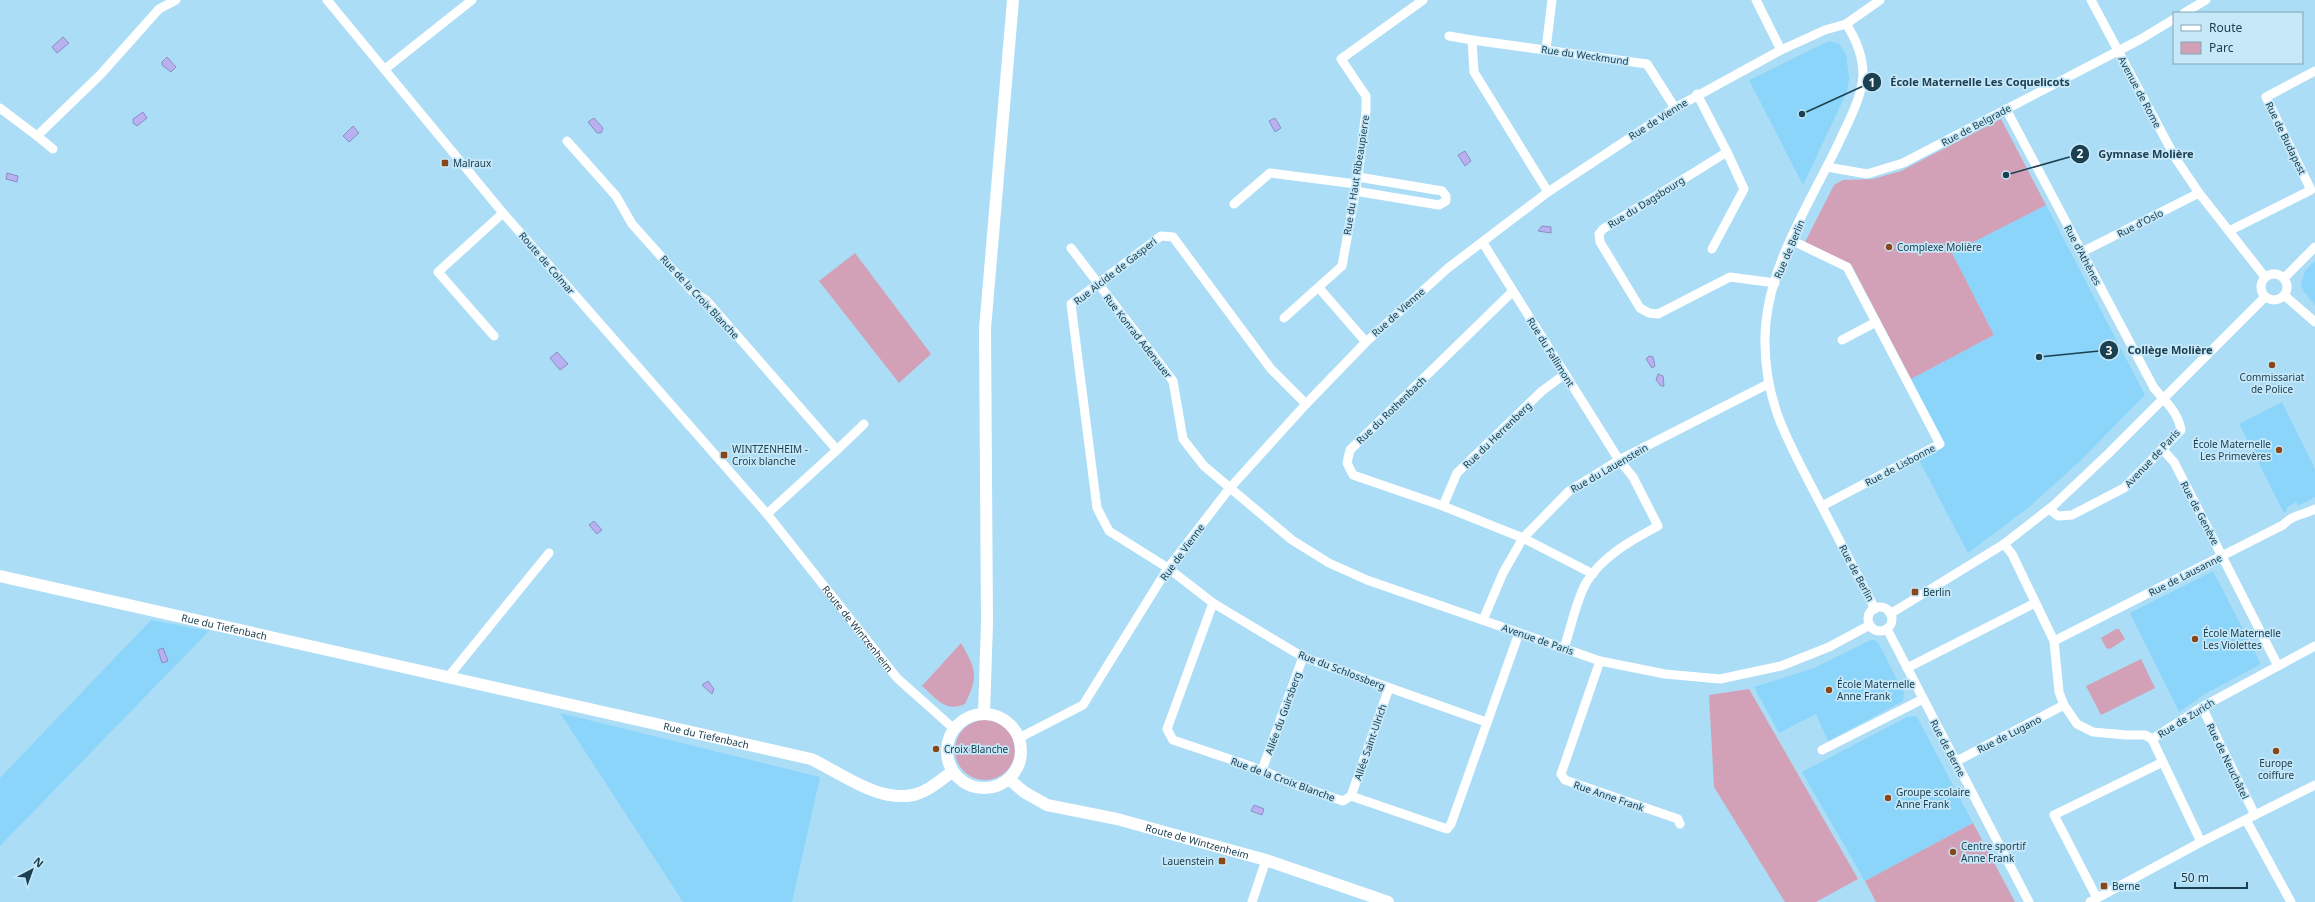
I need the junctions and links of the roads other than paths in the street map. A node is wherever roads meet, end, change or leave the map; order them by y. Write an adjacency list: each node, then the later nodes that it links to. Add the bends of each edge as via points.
1 (176, 0): 25 (street, via 159,9 101,74)
2 (327, 0): 19 (street, Route de Colmar)
3 (472, 0): 19 (street)
4 (1013, 0): 97 (main road, via 985,329 987,623)
5 (1423, 0): 30 (street, Rue du Haut Ribeaupierre, via 1341,59 1366,96)
6 (1552, 0): 16 (street)
7 (1756, 0): 17 (street)
8 (1880, 0): 13 (street, Rue de Vienne)
9 (2091, 0): 18 (street, Avenue de Rome)
10 (2206, 0): 11 (street)
11 (2186, 12)
12 (2173, 20): 18 (street, Rue de Belgrade)
13 (1846, 24): 17 (street, Rue de Vienne, via 1825,30); 29 (street, Rue de Berlin, via 1861,55 1863,75 1856,106)
14 (1449, 36): 15 (street, Rue du Weckmund)
15 (1472, 40): 16 (street, Rue du Weckmund); 31 (street, via 1474,72)
16 (1546, 49): 23 (street, Rue du Weckmund, via 1647,64)
17 (1781, 50): 21 (street, Rue de Vienne)
18 (2118, 50): 24 (street, Rue de Belgrade); 32 (street, Avenue de Rome, via 2176,159)
19 (384, 69): 34 (street, Route de Colmar)
20 (2315, 71): 35 (street, Rue de Budapest, via 2266,97 2311,190)
21 (1697, 94): 23 (street, Rue de Vienne); 28 (street)
22 (0, 108): 25 (street)
23 (1675, 108): 31 (street, Rue de Vienne)
24 (2006, 109): 29 (street, Rue de Belgrade, via 1903,163 1867,174); 41 (street, Rue d'Athènes)
25 (37, 136): 27 (street)
26 (567, 141): 61 (street, Rue de la Croix Blanche, via 616,196 632,224 692,291 706,300)
27 (53, 150)
28 (1727, 152): 40 (street, via 1744,189); 44 (street, Rue du Dagsbourg, via 1602,229 1599,234 1600,242 1640,308 1649,313 1658,314 1730,277)
29 (1827, 167): 36 (street, Rue de Berlin)
30 (1356, 184): 30 (street, via 1439,205 1446,201 1442,190); 33 (street, via 1270,173); 46 (street, Rue du Haut Ribeaupierre, via 1342,266)
31 (1548, 192): 37 (street, Rue de Vienne)
32 (2199, 193): 35 (street, Avenue de Rome); 41 (street, Rue d'Oslo)
33 (1234, 204)
34 (503, 213): 53 (street, via 438,272); 69 (street, Route de Colmar)
35 (2229, 232): 42 (street, Avenue de Rome)
36 (1791, 240): 44 (street, Rue de Berlin); 51 (street, Rue de Lisbonne, via 1848,267)
37 (1483, 243): 47 (street, Rue du Fallimont); 55 (street, Rue de Vienne, via 1448,268)
38 (2315, 247): 43 (street)
39 (1071, 248): 45 (street, Rue Konrad Adenauer)
40 (1712, 249)
41 (2082, 252): 58 (street, Rue d'Athènes, via 2154,388)
42 (2265, 277): 43 (street, via 2276,274); 49 (street, via 2261,287)
43 (2284, 278): 48 (street, via 2288,288)
44 (1775, 283): 57 (street, Rue de Berlin, via 1765,337)
45 (1097, 284): 59 (street, Rue Alcide de Gasperi, via 1161,236 1173,237 1271,369); 64 (street, Rue Konrad Adenauer, via 1173,381 1183,439 1204,466); 74 (street, Rue Alcide de Gasperi, via 1071,304 1097,508 1109,531)
46 (1319, 288): 50 (street, Rue du Haut Ribeaupierre); 55 (street)
47 (1513, 291): 56 (street, Rue du Fallimont); 65 (street, Rue du Rothenbach, via 1350,450 1347,463 1353,474)
48 (2285, 296): 49 (street, via 2275,301); 52 (street)
49 (2264, 297): 58 (street)
50 (1284, 318)
51 (1876, 322): 54 (street); 66 (street, Rue de Lisbonne, via 1940,444)
52 (2315, 322)
53 (494, 336)
54 (1842, 340)
55 (1366, 342): 59 (street, Rue de Vienne)
56 (1565, 374): 63 (street, Rue du Fallimont); 65 (street, Rue du Herrenberg, via 1542,391 1456,474)
57 (1768, 384): 63 (street, Rue du Lauenstein); 66 (street, Rue de Berlin, via 1778,421)
58 (2164, 399): 62 (street, Avenue de Paris, via 2180,420 2181,430); 67 (street)
59 (1306, 404): 64 (street, Rue de Vienne)
60 (864, 424): 61 (street)
61 (837, 450): 69 (street)
62 (2162, 450): 67 (street, Avenue de Paris, via 2124,488 2114,494 2072,515 2058,516); 73 (street, Rue de Genève, via 2174,462)
63 (1618, 460): 70 (street, Rue du Lauenstein, via 1569,491); 75 (street, Rue du Fallimont, via 1633,477 1658,526 1621,546)
64 (1229, 489): 74 (street, Rue de Vienne); 81 (street, Avenue de Paris, via 1292,540 1329,563 1367,580)
65 (1443, 506): 70 (street, Rue du Rothenbach)
66 (1822, 506): 79 (street, Rue de Berlin)
67 (2050, 509): 71 (street)
68 (2315, 509): 73 (street, Rue de Lausanne, via 2304,515 2289,518 2283,525)
69 (770, 517): 99 (street, Route de Wintzenheim, via 897,678)
70 (1523, 538): 75 (street, Rue du Rothenbach); 81 (street, Rue du Lauenstein, via 1503,573)
71 (2004, 544): 78 (street, Rue de Zurich, via 2012,554); 80 (street)
72 (549, 553): 92 (street)
73 (2222, 556): 85 (street, Rue de Lausanne); 90 (street, Rue de Genève)
74 (1168, 568): 77 (street, Rue du Schlossberg); 100 (street, Rue de Vienne, via 1083,705)
75 (1593, 574): 87 (street, via 1586,584)
76 (0, 576): 92 (main road, Rue du Tiefenbach)
77 (1214, 603): 88 (street, Rue du Schlossberg); 105 (street, Rue de la Croix Blanche, via 1167,729 1173,740)
78 (2035, 603): 85 (street, Rue de Zurich); 91 (street)
79 (1875, 609): 80 (street, via 1881,608); 82 (street, via 1869,617)
80 (1890, 614): 83 (street, via 1892,621)
81 (1483, 620): 84 (street, Avenue de Paris)
82 (1870, 625): 83 (street, via 1878,631); 89 (street, Avenue de Paris, via 1829,647 1782,666 1720,678 1665,674)
83 (1887, 629): 91 (street, Rue de Berne)
84 (1519, 633): 87 (street, Avenue de Paris); 98 (street, Rue de la Croix Blanche)
85 (2054, 641): 95 (street, Rue de Zurich, via 2059,692)
86 (2315, 646): 90 (street, Rue de Zurich)
87 (1564, 648): 89 (street, Avenue de Paris)
88 (1303, 656): 93 (street, Rue du Schlossberg); 105 (street, Allée du Guirsberg)
89 (1600, 661): 112 (street, Rue Anne Frank, via 1561,774 1565,780 1678,819)
90 (2278, 666): 96 (street, Rue de Zurich)
91 (1907, 668): 94 (street, Rue de Berne)
92 (449, 676): 106 (main road, Rue du Tiefenbach, via 811,759 870,790 892,797 914,795)
93 (1389, 688): 98 (street, Rue du Schlossberg); 109 (street, Allée Saint-Ulrich)
94 (1923, 699): 102 (street); 103 (street, Rue de Berne)
95 (2064, 705): 101 (street, Rue de Zurich, via 2077,724 2093,732 2144,735); 103 (street, Rue de Lugano)
96 (2202, 707): 101 (street, Rue de Zurich); 110 (street, Rue de Neuchâtel)
97 (984, 713): 99 (main road, via 968,716); 100 (main road, via 1000,716 1011,724)
98 (1486, 722): 109 (street, Rue de la Croix Blanche, via 1451,824 1447,829)
99 (953, 728): 106 (main road, via 947,742 946,755)
100 (1019, 738): 107 (main road, via 1022,754 1018,768)
101 (2152, 739): 104 (street)
102 (1822, 750)
103 (1955, 762): 118 (street, Rue de Berne)
104 (2163, 762): 113 (street); 115 (street, via 2054,815)
105 (1262, 770): 109 (street, Rue de la Croix Blanche, via 1343,801)
106 (952, 772): 107 (main road, via 963,783 977,788 993,787)
107 (1009, 778): 114 (main road, Route de Wintzenheim, via 1024,792 1047,804 1117,819)
108 (2315, 785): 110 (street)
109 (1351, 796)
110 (2255, 815): 111 (street)
111 (2246, 820): 113 (street); 119 (street)
112 (1680, 824)
113 (2201, 842): 115 (street)
114 (1266, 860): 116 (street); 117 (main road, Route de Wintzenheim)
115 (2094, 900)
116 (1252, 902)
117 (1388, 902)
118 (2029, 902)
119 (2290, 902)

